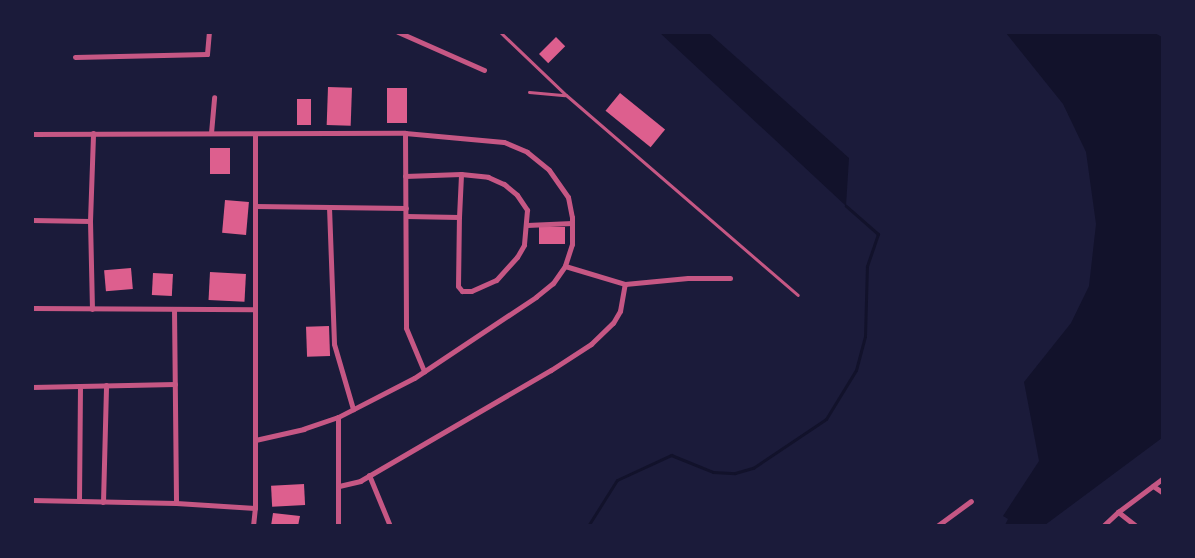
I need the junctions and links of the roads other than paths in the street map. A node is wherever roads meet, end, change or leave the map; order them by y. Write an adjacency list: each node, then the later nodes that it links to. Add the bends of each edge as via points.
1 (209, 32): 4 (street, via 207,54)
2 (398, 32): 5 (street)
3 (500, 32): 7 (lane)
4 (75, 57)
5 (484, 70)
6 (529, 92): 7 (lane)
7 (566, 95): 28 (lane)
8 (214, 97): 10 (street)
9 (93, 133): 10 (street); 12 (street); 22 (street)
10 (211, 133): 13 (street)
11 (405, 133): 13 (street); 15 (street); 23 (street, via 504,142 527,152 549,170 568,197)
12 (32, 134)
13 (255, 134): 16 (street)
14 (461, 174): 15 (street); 20 (street); 24 (street, via 488,177 504,184 527,210)
15 (405, 176): 18 (street)
16 (255, 206): 17 (street); 32 (street)
17 (329, 207): 18 (street); 38 (street, via 334,344)
18 (406, 208): 19 (street)
19 (406, 216): 20 (street); 33 (street, via 406,328)
20 (459, 217): 24 (street, via 458,286 462,291 472,291 496,280 509,267 524,245)
21 (32, 220): 22 (street)
22 (90, 221): 30 (street)
23 (572, 223): 24 (street); 25 (street, via 572,244)
24 (527, 225)
25 (565, 266): 27 (street); 33 (street, via 536,297)
26 (730, 278): 27 (street)
27 (625, 284): 41 (street, via 617,317 591,344)
28 (798, 295)
29 (32, 308): 30 (street)
30 (92, 308): 31 (street)
31 (174, 309): 32 (street); 34 (street)
32 (255, 309): 40 (street)
33 (424, 371): 38 (street)
34 (175, 384): 35 (street); 50 (street)
35 (106, 385): 37 (street); 49 (street)
36 (32, 386): 37 (street)
37 (80, 386): 48 (street)
38 (353, 410): 39 (street)
39 (338, 417): 40 (street); 43 (street)
40 (255, 440): 51 (street)
41 (369, 475): 43 (street, via 360,481); 55 (street)
42 (1162, 479): 44 (street)
43 (339, 486): 54 (street)
44 (1153, 486): 45 (street); 52 (street)
45 (1162, 492)
46 (32, 500): 48 (street)
47 (972, 500): 56 (street)
48 (79, 501): 49 (street)
49 (102, 502): 50 (street)
50 (176, 503): 51 (street)
51 (255, 508): 53 (street)
52 (1118, 512): 57 (street); 58 (street)
53 (253, 526)
54 (338, 526)
55 (390, 526)
56 (937, 526)
57 (1103, 526)
58 (1136, 526)

